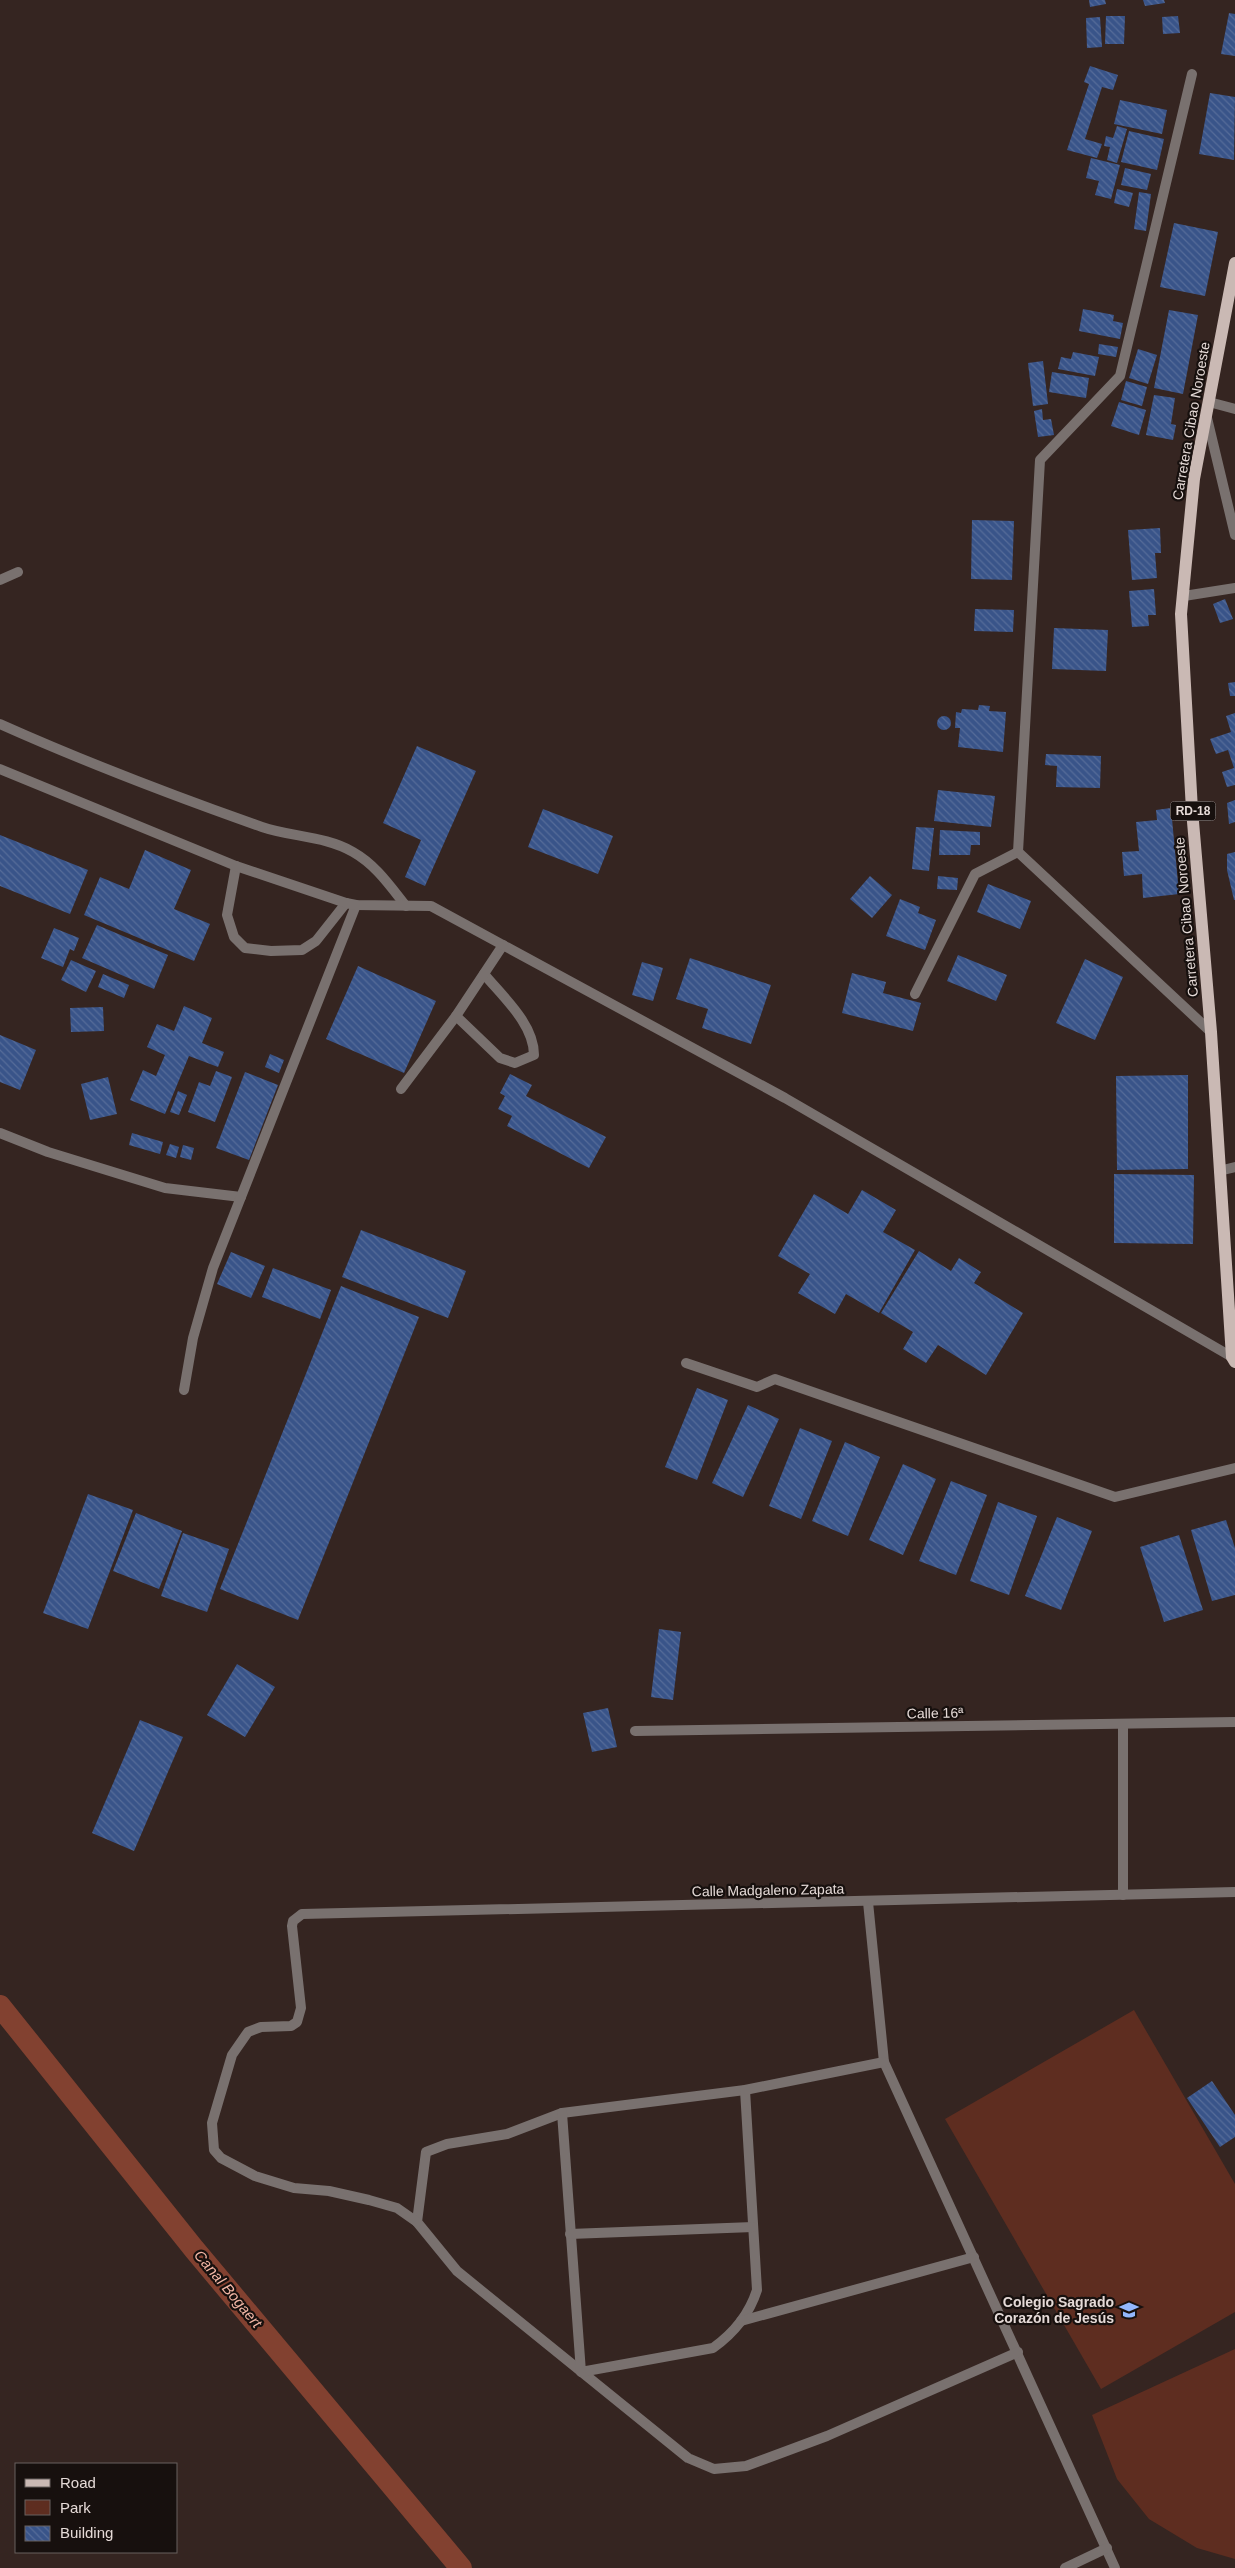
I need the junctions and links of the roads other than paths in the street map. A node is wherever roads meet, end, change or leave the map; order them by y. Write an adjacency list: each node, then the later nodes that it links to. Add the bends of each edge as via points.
1 (1192, 74): 13 (street, via 1120,376 1040,460)
2 (1235, 263): 3 (main road, Carretera Cibao Noroeste / RD-18)
3 (1210, 402): 4 (street); 5 (main road, Carretera Cibao Noroeste / RD-18)
4 (1235, 409)
5 (1207, 418): 6 (street); 10 (main road, Carretera Cibao Noroeste / RD-18, via 1194,479)
6 (1235, 535)
7 (18, 572): 8 (street)
8 (0, 580)
9 (1235, 588): 10 (street)
10 (1184, 596): 21 (main road, Carretera Cibao Noroeste / RD-18, via 1181,614 1191,790)
11 (0, 724): 16 (street, via 216,811 275,831 352,851 377,869)
12 (0, 769): 14 (street)
13 (1018, 852): 19 (street, via 975,874); 21 (street)
14 (236, 866): 15 (street); 15 (street, via 227,915 234,936 245,948 302,950 316,941)
15 (350, 904): 16 (street); 26 (street)
16 (406, 906): 17 (street, via 431,906)
17 (503, 945): 18 (street); 27 (street, via 785,1098)
18 (484, 974): 20 (street); 20 (street, via 516,1012 534,1041 534,1055 515,1063 500,1058)
19 (915, 994)
20 (456, 1016): 22 (street)
21 (1211, 1032): 25 (main road, Carretera Cibao Noroeste / RD-18)
22 (401, 1089)
23 (0, 1134): 26 (street, via 165,1188)
24 (1235, 1167): 25 (street)
25 (1219, 1171): 27 (main road, Carretera Cibao Noroeste / RD-18)
26 (241, 1197): 29 (street, via 205,1293)
27 (1233, 1360)
28 (686, 1363): 30 (street, via 757,1387 775,1379 1115,1497)
29 (184, 1390)
30 (1235, 1468)
31 (1235, 1722): 32 (street, Calle 16ª)
32 (1123, 1724): 33 (street, Calle 16ª); 35 (street)
33 (635, 1731)
34 (1235, 1892): 35 (street, Calle Madgaleno Zapata)
35 (1123, 1895): 36 (street, Calle Madgaleno Zapata)
36 (868, 1902): 37 (street); 40 (street, Calle Madgaleno Zapata, via 302,1914 292,1926 301,2008 297,2022 291,2026 261,2027 248,2032 232,2055 212,2123 214,2150 221,2158 255,2176 294,2188 329,2190 369,2200 397,2208)
37 (884, 2062): 38 (street); 43 (street)
38 (745, 2090): 39 (street); 41 (street)
39 (562, 2113): 40 (street, via 507,2134 447,2144 426,2152); 42 (street)
40 (417, 2222): 46 (street, via 457,2271)
41 (753, 2227): 42 (street); 44 (street, via 757,2290 752,2307)
42 (570, 2234): 46 (street)
43 (974, 2257): 44 (street); 45 (street)
44 (741, 2321): 46 (street, via 730,2336 713,2348)
45 (1018, 2352): 46 (street, via 828,2436 746,2466 714,2468 688,2458); 47 (street)
46 (581, 2372)
47 (1107, 2548): 48 (street); 49 (street)
48 (1065, 2568)
49 (1115, 2568)

